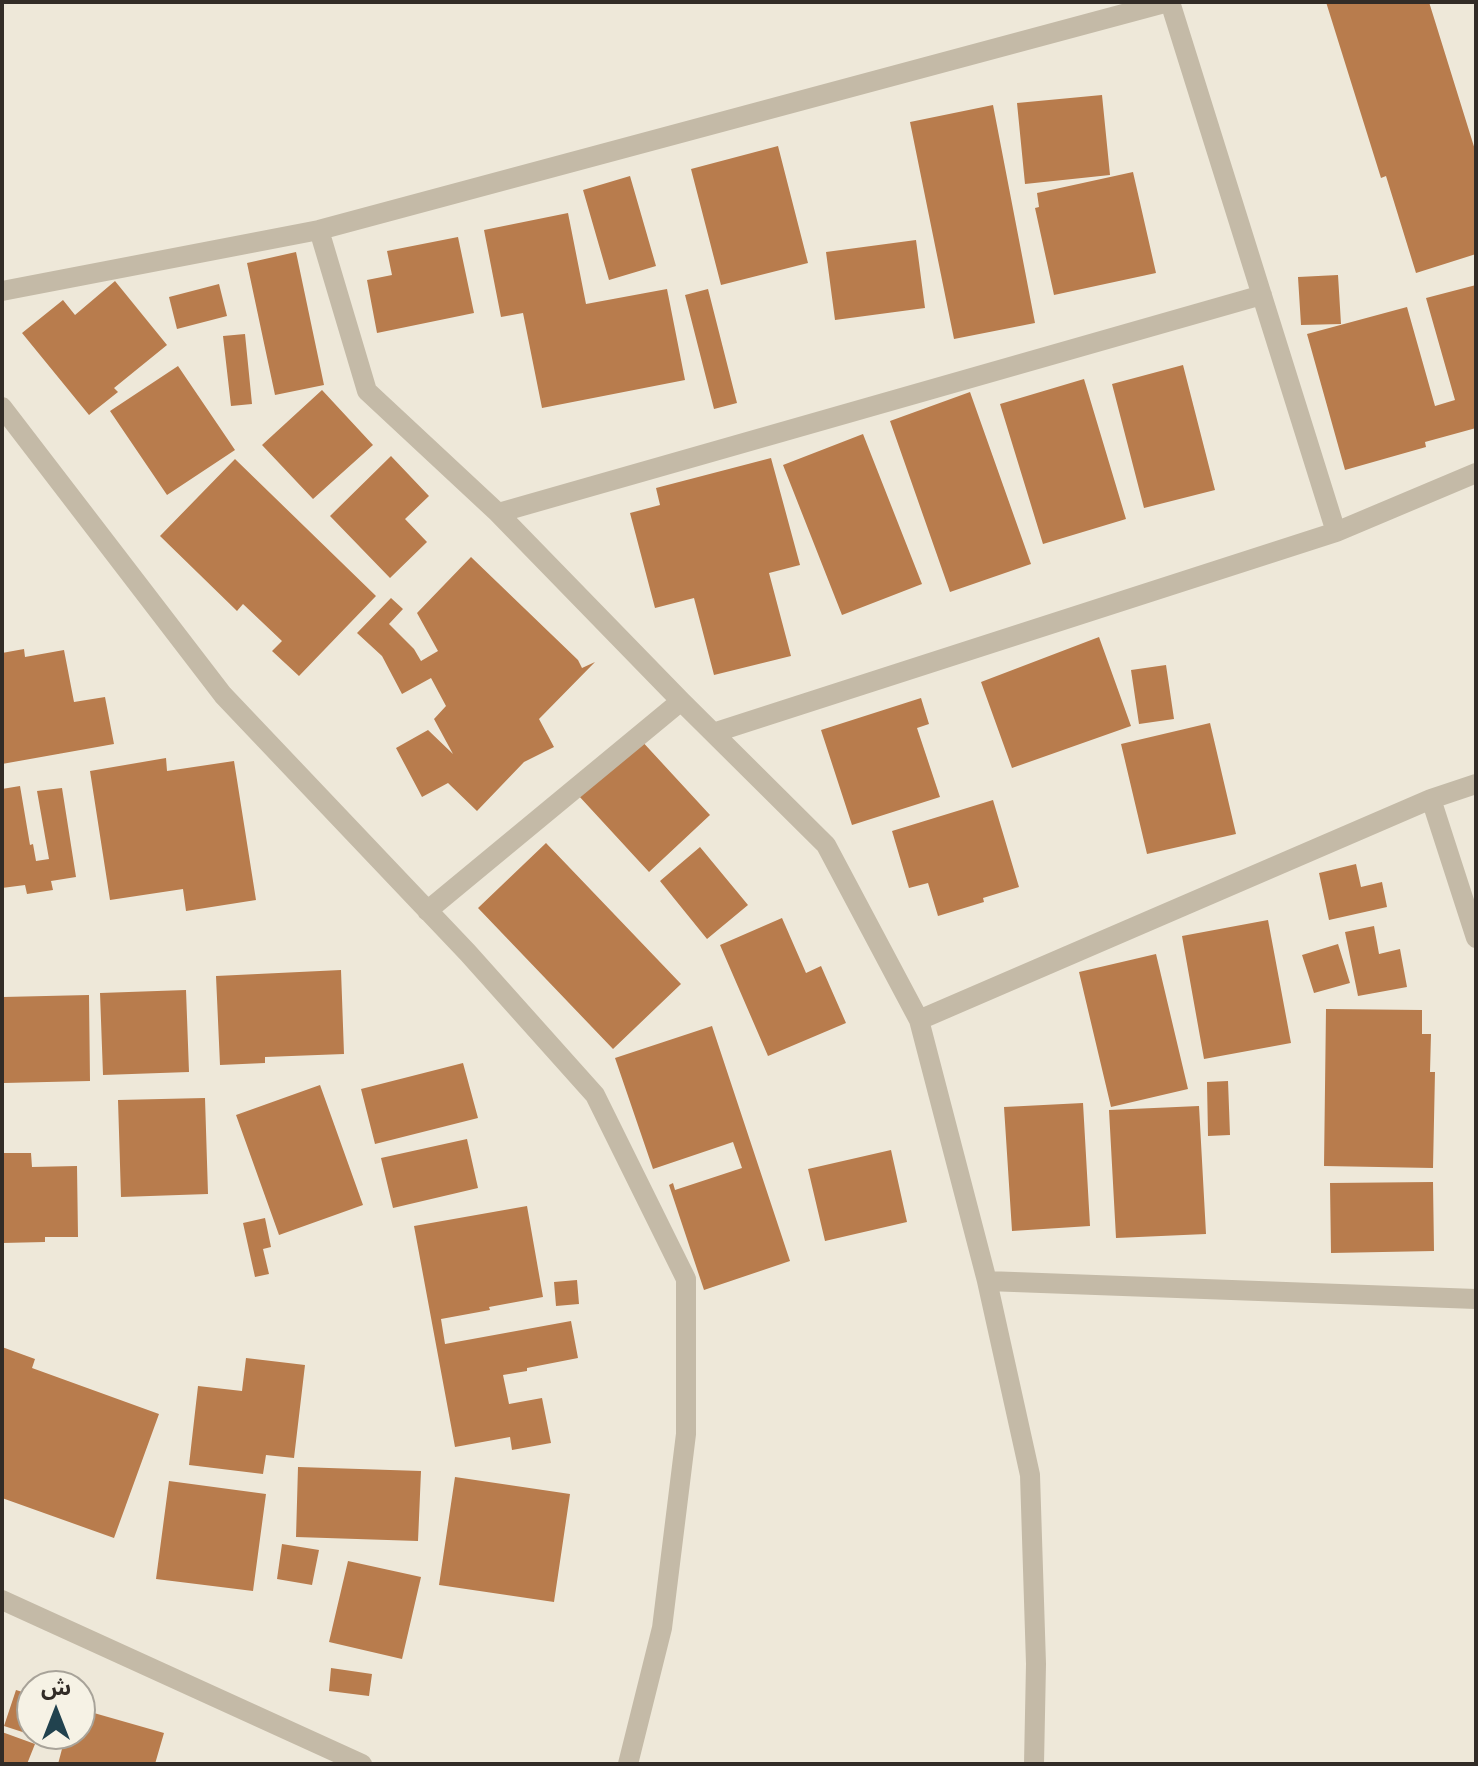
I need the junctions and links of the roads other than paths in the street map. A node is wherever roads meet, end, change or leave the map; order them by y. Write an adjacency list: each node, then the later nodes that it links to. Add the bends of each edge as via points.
1 (1169, 2): 2 (street); 4 (street)
2 (319, 230): 3 (street); 7 (street, via 367,391)
3 (2, 291)
4 (1262, 295): 7 (street); 8 (street)
5 (2, 407): 13 (street, via 223,695)
6 (1476, 473): 8 (street)
7 (498, 513): 9 (street)
8 (1336, 532): 10 (street)
9 (681, 701): 10 (street); 13 (street)
10 (713, 733): 15 (street, via 826,845)
11 (1476, 784): 12 (street)
12 (1431, 799): 14 (street); 15 (street)
13 (427, 911): 20 (street, via 595,1095 686,1279 686,1434 662,1628)
14 (1476, 938)
15 (919, 1020): 16 (street)
16 (987, 1281): 17 (street); 21 (street, via 1030,1475)
17 (1476, 1299)
18 (2, 1600): 19 (street)
19 (362, 1764)
20 (628, 1764)
21 (1034, 1764)

